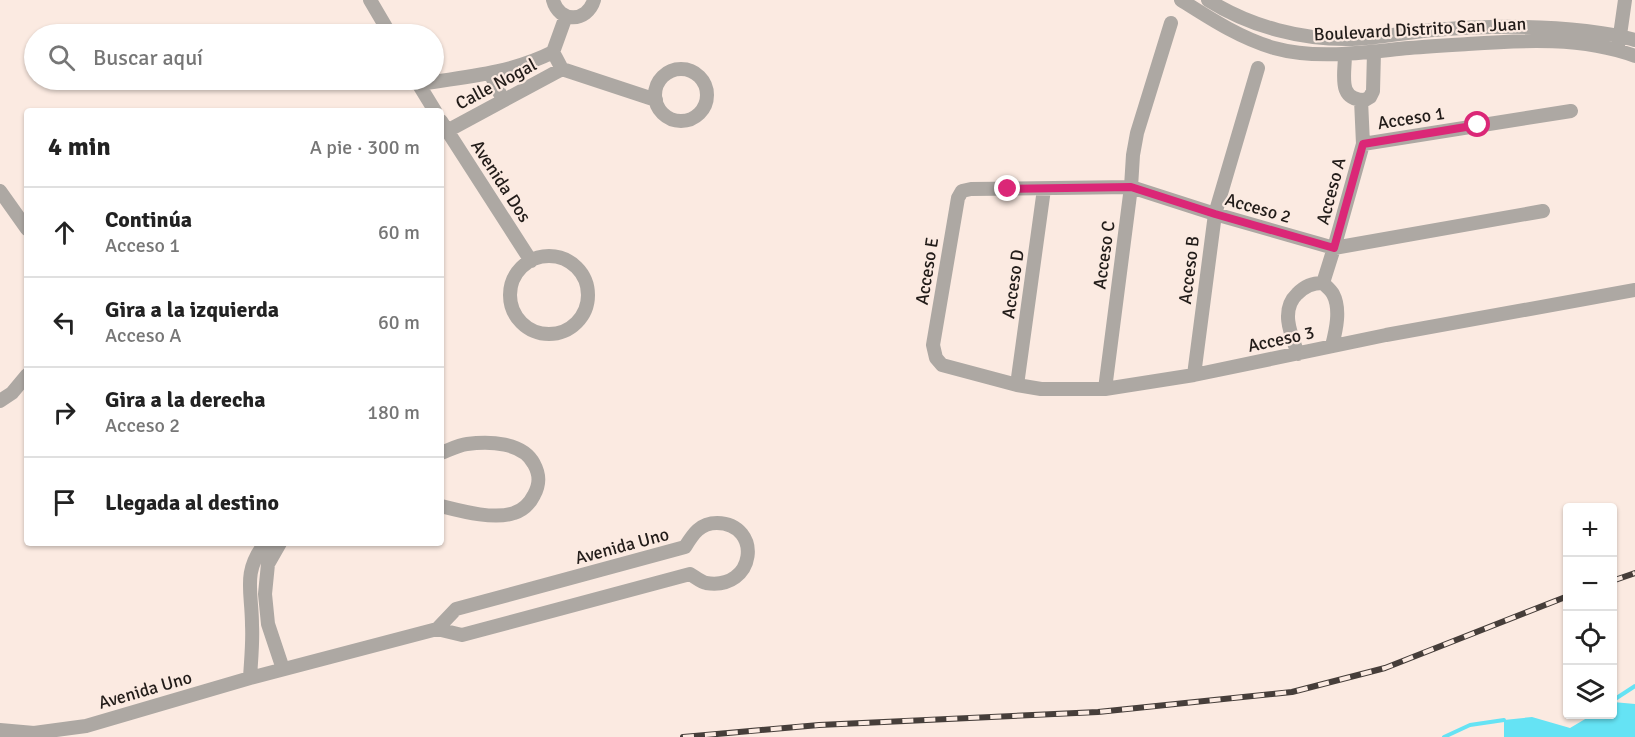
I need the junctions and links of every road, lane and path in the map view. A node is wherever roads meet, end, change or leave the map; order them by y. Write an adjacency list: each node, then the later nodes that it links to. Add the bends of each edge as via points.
1 (370, 0): 9 (street)
2 (553, 0): 7 (street)
3 (594, 0): 7 (street, via 582,16)
4 (1181, 0): 15 (street, Boulevard Distrito San Juan, via 1242,37 1275,48)
5 (1208, 0): 10 (street, Boulevard Distrito San Juan, via 1245,20 1287,33 1327,39 1500,26)
6 (1625, 0): 10 (street)
7 (566, 16): 13 (street, Calle Nogal)
8 (1171, 23): 29 (street, Acceso C, via 1137,133)
9 (384, 24)
10 (1620, 35): 11 (street, Boulevard Distrito San Juan); 12 (street)
11 (1635, 40)
12 (1618, 50): 14 (street, Boulevard Distrito San Juan, via 1512,41); 16 (street, Boulevard Distrito San Juan)
13 (553, 52): 18 (street, Calle Nogal); 19 (street, Calle Nogal)
14 (1374, 52): 15 (street, Boulevard Distrito San Juan); 24 (street, via 1373,91)
15 (1345, 54): 24 (street, via 1347,95)
16 (1635, 56)
17 (1258, 68): 34 (street, Acceso B)
18 (562, 69): 22 (street, Calle Nogal); 23 (street, Calle Nogal)
19 (490, 74): 20 (street, Calle Nogal); 22 (street)
20 (444, 79)
21 (423, 90): 25 (street)
22 (503, 100): 27 (street, Calle Nogal)
23 (656, 100)
24 (1361, 100): 28 (street, Acceso A)
25 (433, 108)
26 (1571, 111): 28 (street, Acceso 1)
27 (444, 126): 37 (street, Avenida Dos)
28 (1363, 144): 36 (street, Acceso A)
29 (1131, 187): 30 (street, Acceso 2); 34 (street, Acceso 2); 47 (street, Acceso C)
30 (1044, 189): 31 (street, Acceso 2); 45 (street, Acceso D)
31 (962, 190): 42 (street, Acceso E, via 933,345)
32 (0, 191): 35 (street)
33 (1543, 211): 36 (street, Acceso 2)
34 (1215, 214): 36 (street, Acceso 2); 43 (street, Acceso B)
35 (24, 222)
36 (1334, 248): 38 (street, Acceso A)
37 (531, 261): 37 (street, via 520,269 511,285 514,312 534,331 548,334 572,327 587,306 589,292 584,276 564,259 544,256)
38 (1323, 283): 40 (street, via 1333,293 1337,306); 41 (street, via 1302,289 1291,300 1289,325)
39 (1635, 290): 40 (street, Acceso 3)
40 (1332, 346): 41 (street, Acceso 3)
41 (1298, 354): 43 (street, Acceso 3)
42 (936, 358): 45 (street, Acceso 3, via 942,365)
43 (1194, 375): 47 (street, Acceso 3)
44 (24, 379): 48 (street)
45 (1017, 385): 47 (street, Acceso 3)
46 (24, 387): 48 (street)
47 (1105, 389)
48 (12, 393): 49 (street)
49 (0, 401)
50 (444, 452): 51 (street, via 465,444 516,448 532,460 539,487 529,504 515,513 466,513)
51 (444, 507)
52 (263, 546): 55 (street, via 249,576)
53 (278, 546): 54 (street, via 268,564)
54 (265, 594): 55 (street); 57 (street, via 268,624)
55 (249, 595): 58 (street)
56 (436, 629): 56 (street, Avenida Uno, via 462,634 690,574 704,583 720,583 743,570 748,549 737,529 728,524 702,526 685,547 456,609); 57 (street, Avenida Uno)
57 (283, 669): 58 (street, Avenida Uno)
58 (250, 678): 59 (street, Avenida Uno, via 86,726 34,733)
59 (0, 730)

